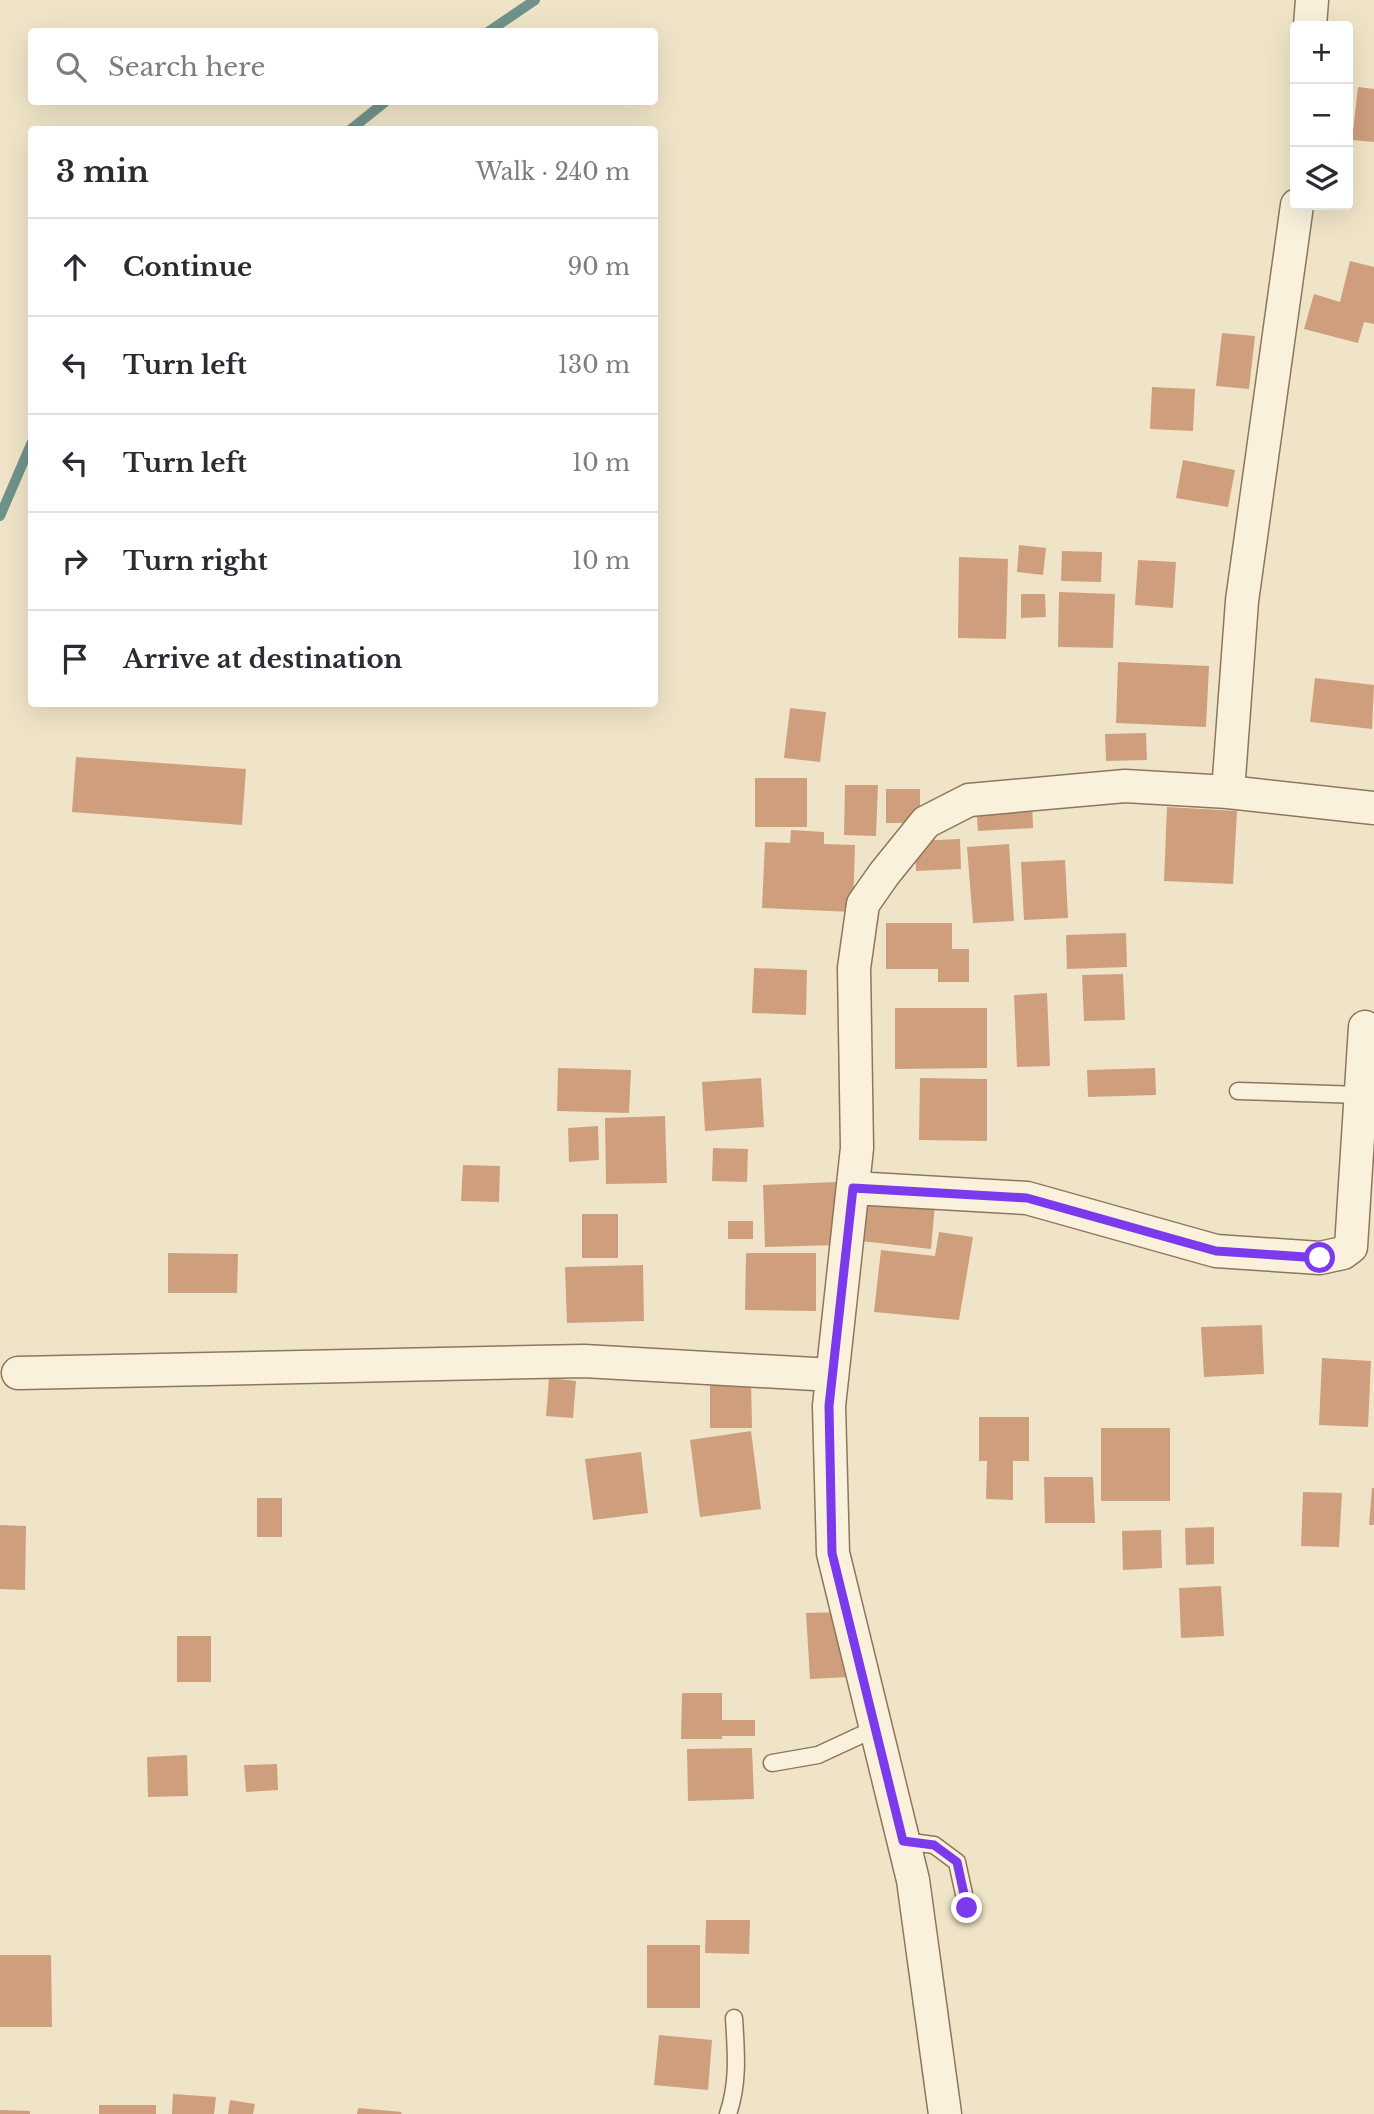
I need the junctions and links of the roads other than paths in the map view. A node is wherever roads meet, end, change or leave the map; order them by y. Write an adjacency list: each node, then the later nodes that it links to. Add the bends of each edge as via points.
1 (1312, 0): 2 (street)
2 (1310, 21)
3 (1296, 210): 4 (street, via 1242,601)
4 (1228, 792): 5 (street); 9 (street, via 1125,786 969,800 926,822 863,904 854,968 857,1148)
5 (1374, 808)
6 (1365, 1027): 8 (street)
7 (1238, 1091): 8 (lane)
8 (1360, 1095): 9 (street, via 1351,1247 1320,1258 1216,1251 1027,1198)
9 (853, 1188): 11 (street)
10 (18, 1373): 11 (street, via 584,1361)
11 (832, 1375): 12 (street, via 832,1553)
12 (874, 1729): 13 (lane, via 818,1755); 14 (street)
13 (772, 1763)
14 (903, 1841): 15 (lane, via 934,1845 957,1862); 18 (street, via 913,1880)
15 (967, 1908)
16 (734, 2018): 17 (lane, via 737,2067)
17 (728, 2114)
18 (944, 2114)

